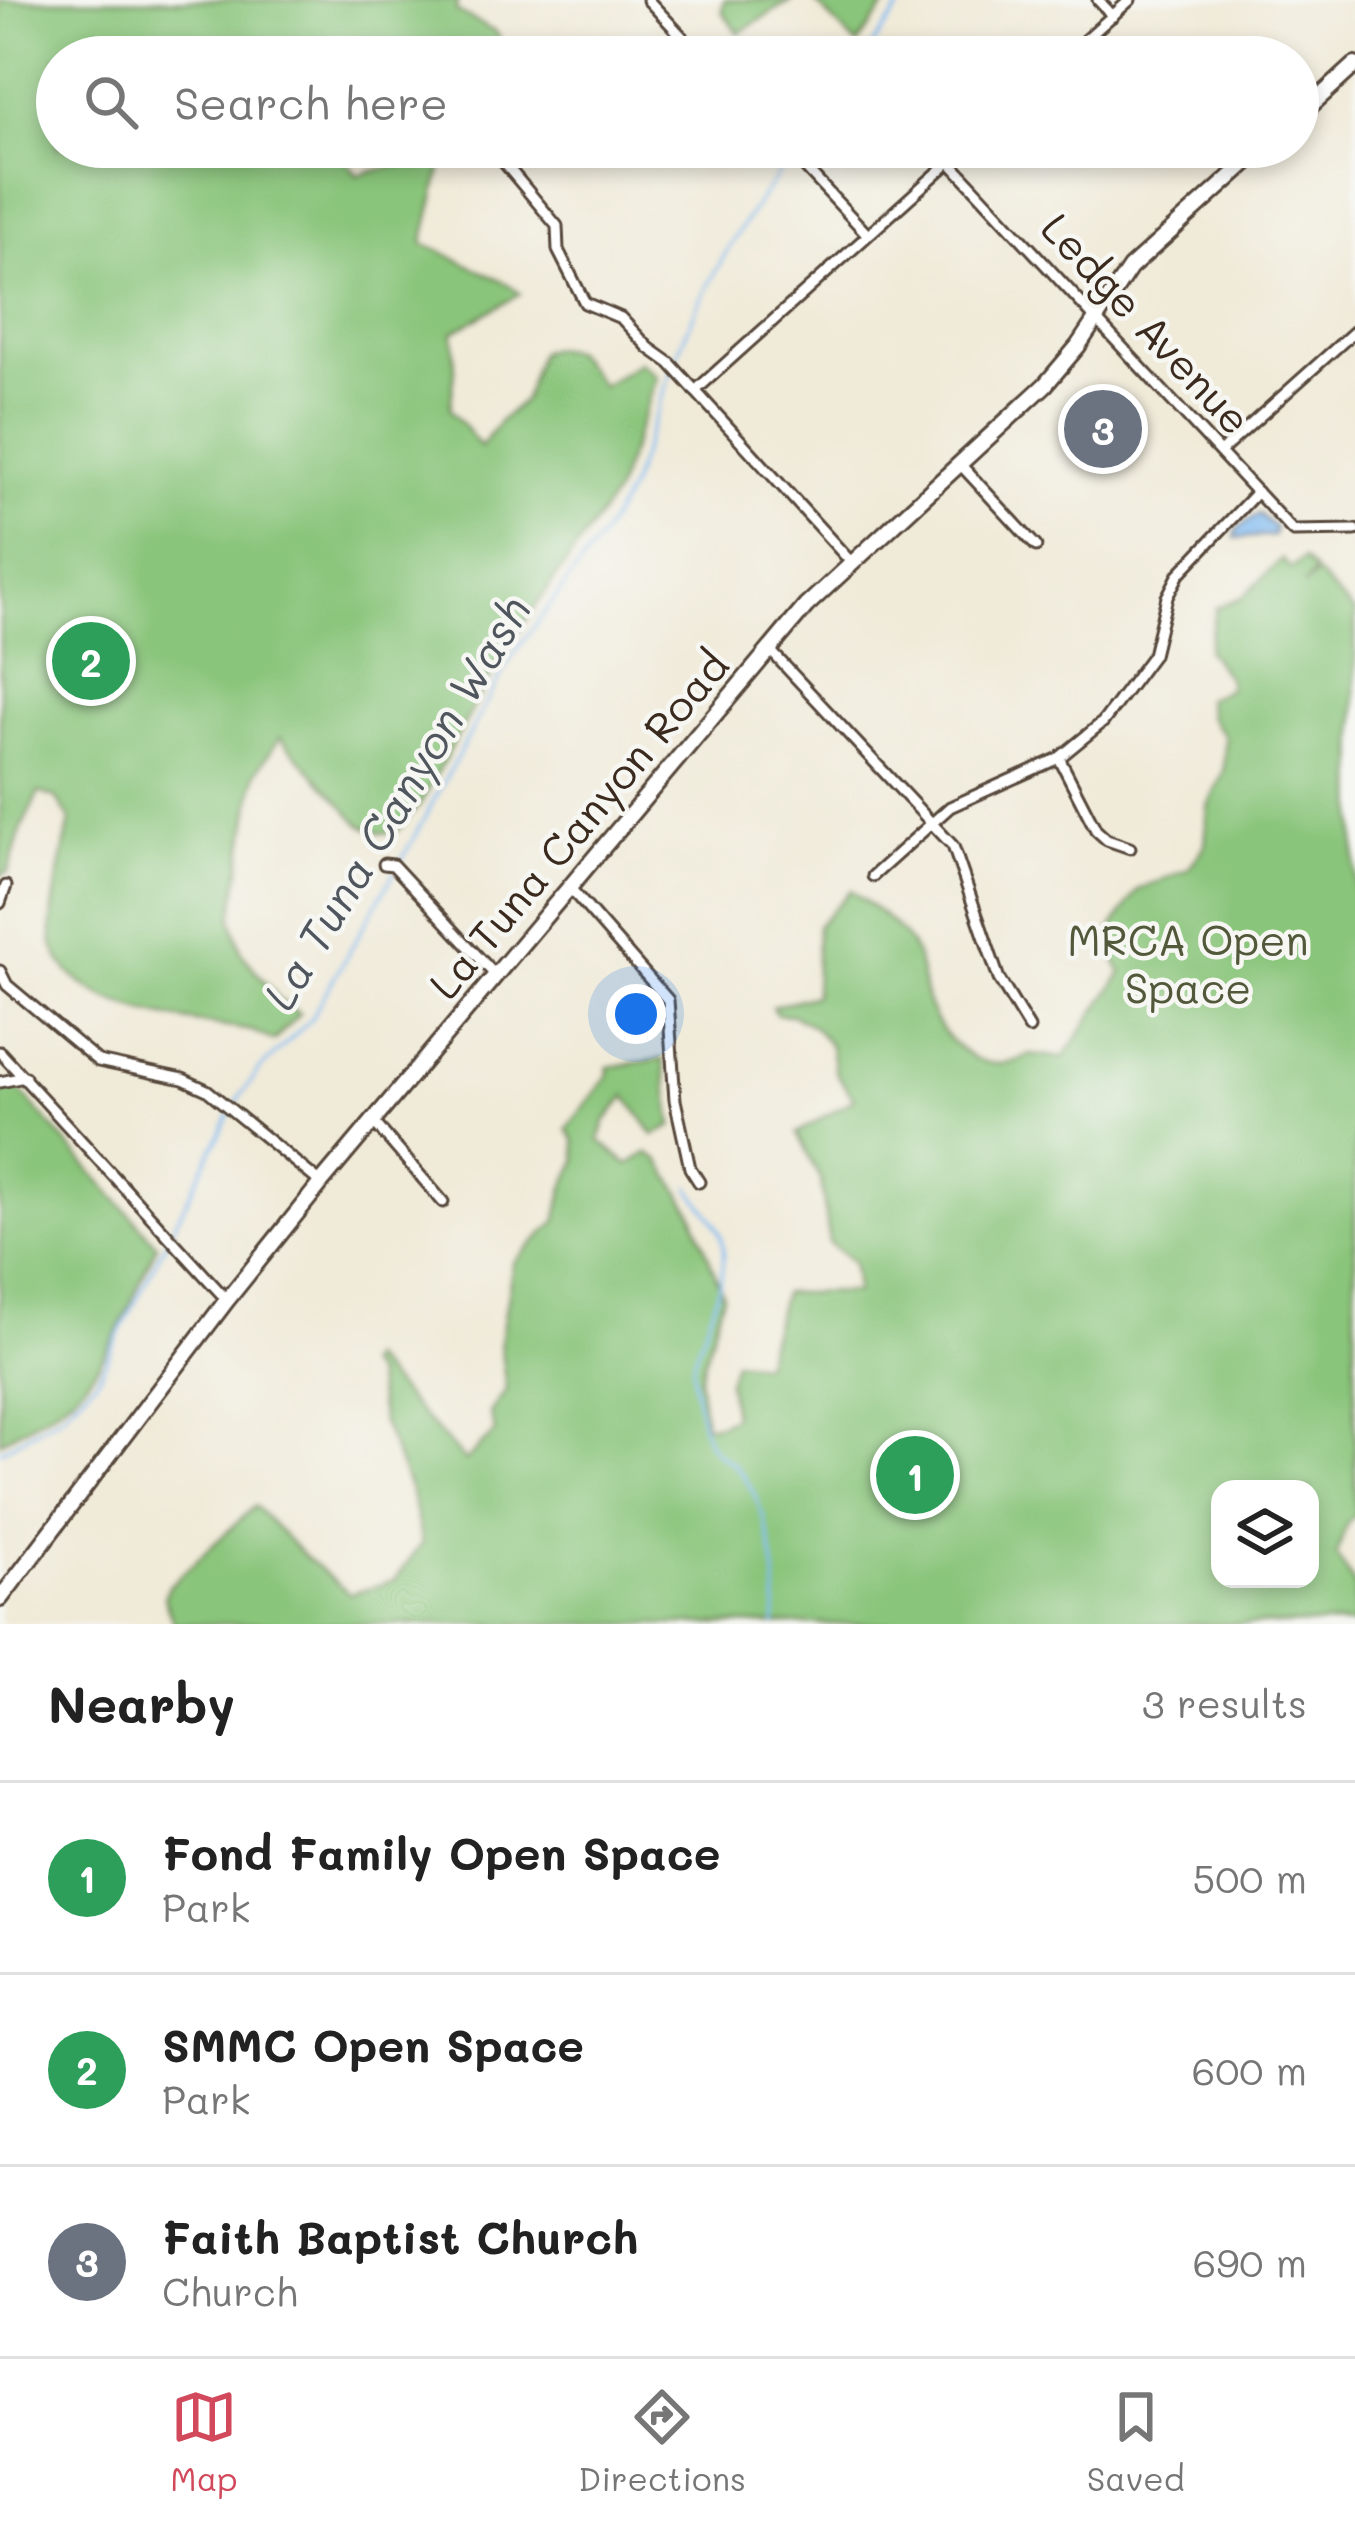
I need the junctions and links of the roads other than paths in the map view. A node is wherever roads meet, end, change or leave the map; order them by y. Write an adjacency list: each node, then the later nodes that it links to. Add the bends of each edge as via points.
1 (648, 0): 5 (street)
2 (1099, 0): 4 (street)
3 (1130, 0): 4 (street)
4 (1113, 16): 6 (street)
5 (681, 36)
6 (1090, 36)
7 (1355, 65): 8 (main road)
8 (1319, 98)
9 (509, 168): 17 (street, via 557,226 558,250 585,303 621,318)
10 (806, 168): 14 (street)
11 (942, 168): 14 (street)
12 (957, 168): 15 (street, Ledge Avenue)
13 (1241, 168): 15 (main road, La Tuna Canyon Road, via 1136,262)
14 (867, 234): 17 (street)
15 (1096, 318): 18 (street, Ledge Avenue); 19 (main road, La Tuna Canyon Road, via 1045,386)
16 (1355, 332): 18 (street)
17 (694, 391): 23 (street)
18 (1220, 452): 20 (street, Ledge Avenue)
19 (959, 464): 22 (street); 23 (main road, La Tuna Canyon Road)
20 (1257, 492): 21 (street, Ledge Avenue, via 1293,531); 25 (street, via 1180,574 1141,674)
21 (1355, 530)
22 (1036, 547)
23 (850, 561): 24 (main road, La Tuna Canyon Road)
24 (770, 650): 26 (street); 31 (main road, La Tuna Canyon Road)
25 (1059, 758): 26 (street, via 968,797); 27 (street, via 1096,830)
26 (933, 822): 29 (street); 36 (street, via 958,854 999,979)
27 (1130, 848)
28 (392, 867): 34 (street)
29 (873, 876)
30 (6, 886): 32 (street)
31 (570, 888): 34 (main road, La Tuna Canyon Road); 41 (street, via 668,1000 675,1100)
32 (0, 903)
33 (0, 971): 35 (street)
34 (496, 976): 40 (main road, La Tuna Canyon Road)
35 (3, 988): 42 (street, via 98,1060 208,1090)
36 (1029, 1028)
37 (0, 1052): 38 (street)
38 (25, 1077): 39 (street); 44 (street)
39 (0, 1082)
40 (373, 1121): 42 (main road, La Tuna Canyon Road); 43 (street)
41 (699, 1182)
42 (321, 1183): 44 (main road, La Tuna Canyon Road)
43 (443, 1202)
44 (226, 1300): 45 (main road, La Tuna Canyon Road)
45 (0, 1599)

